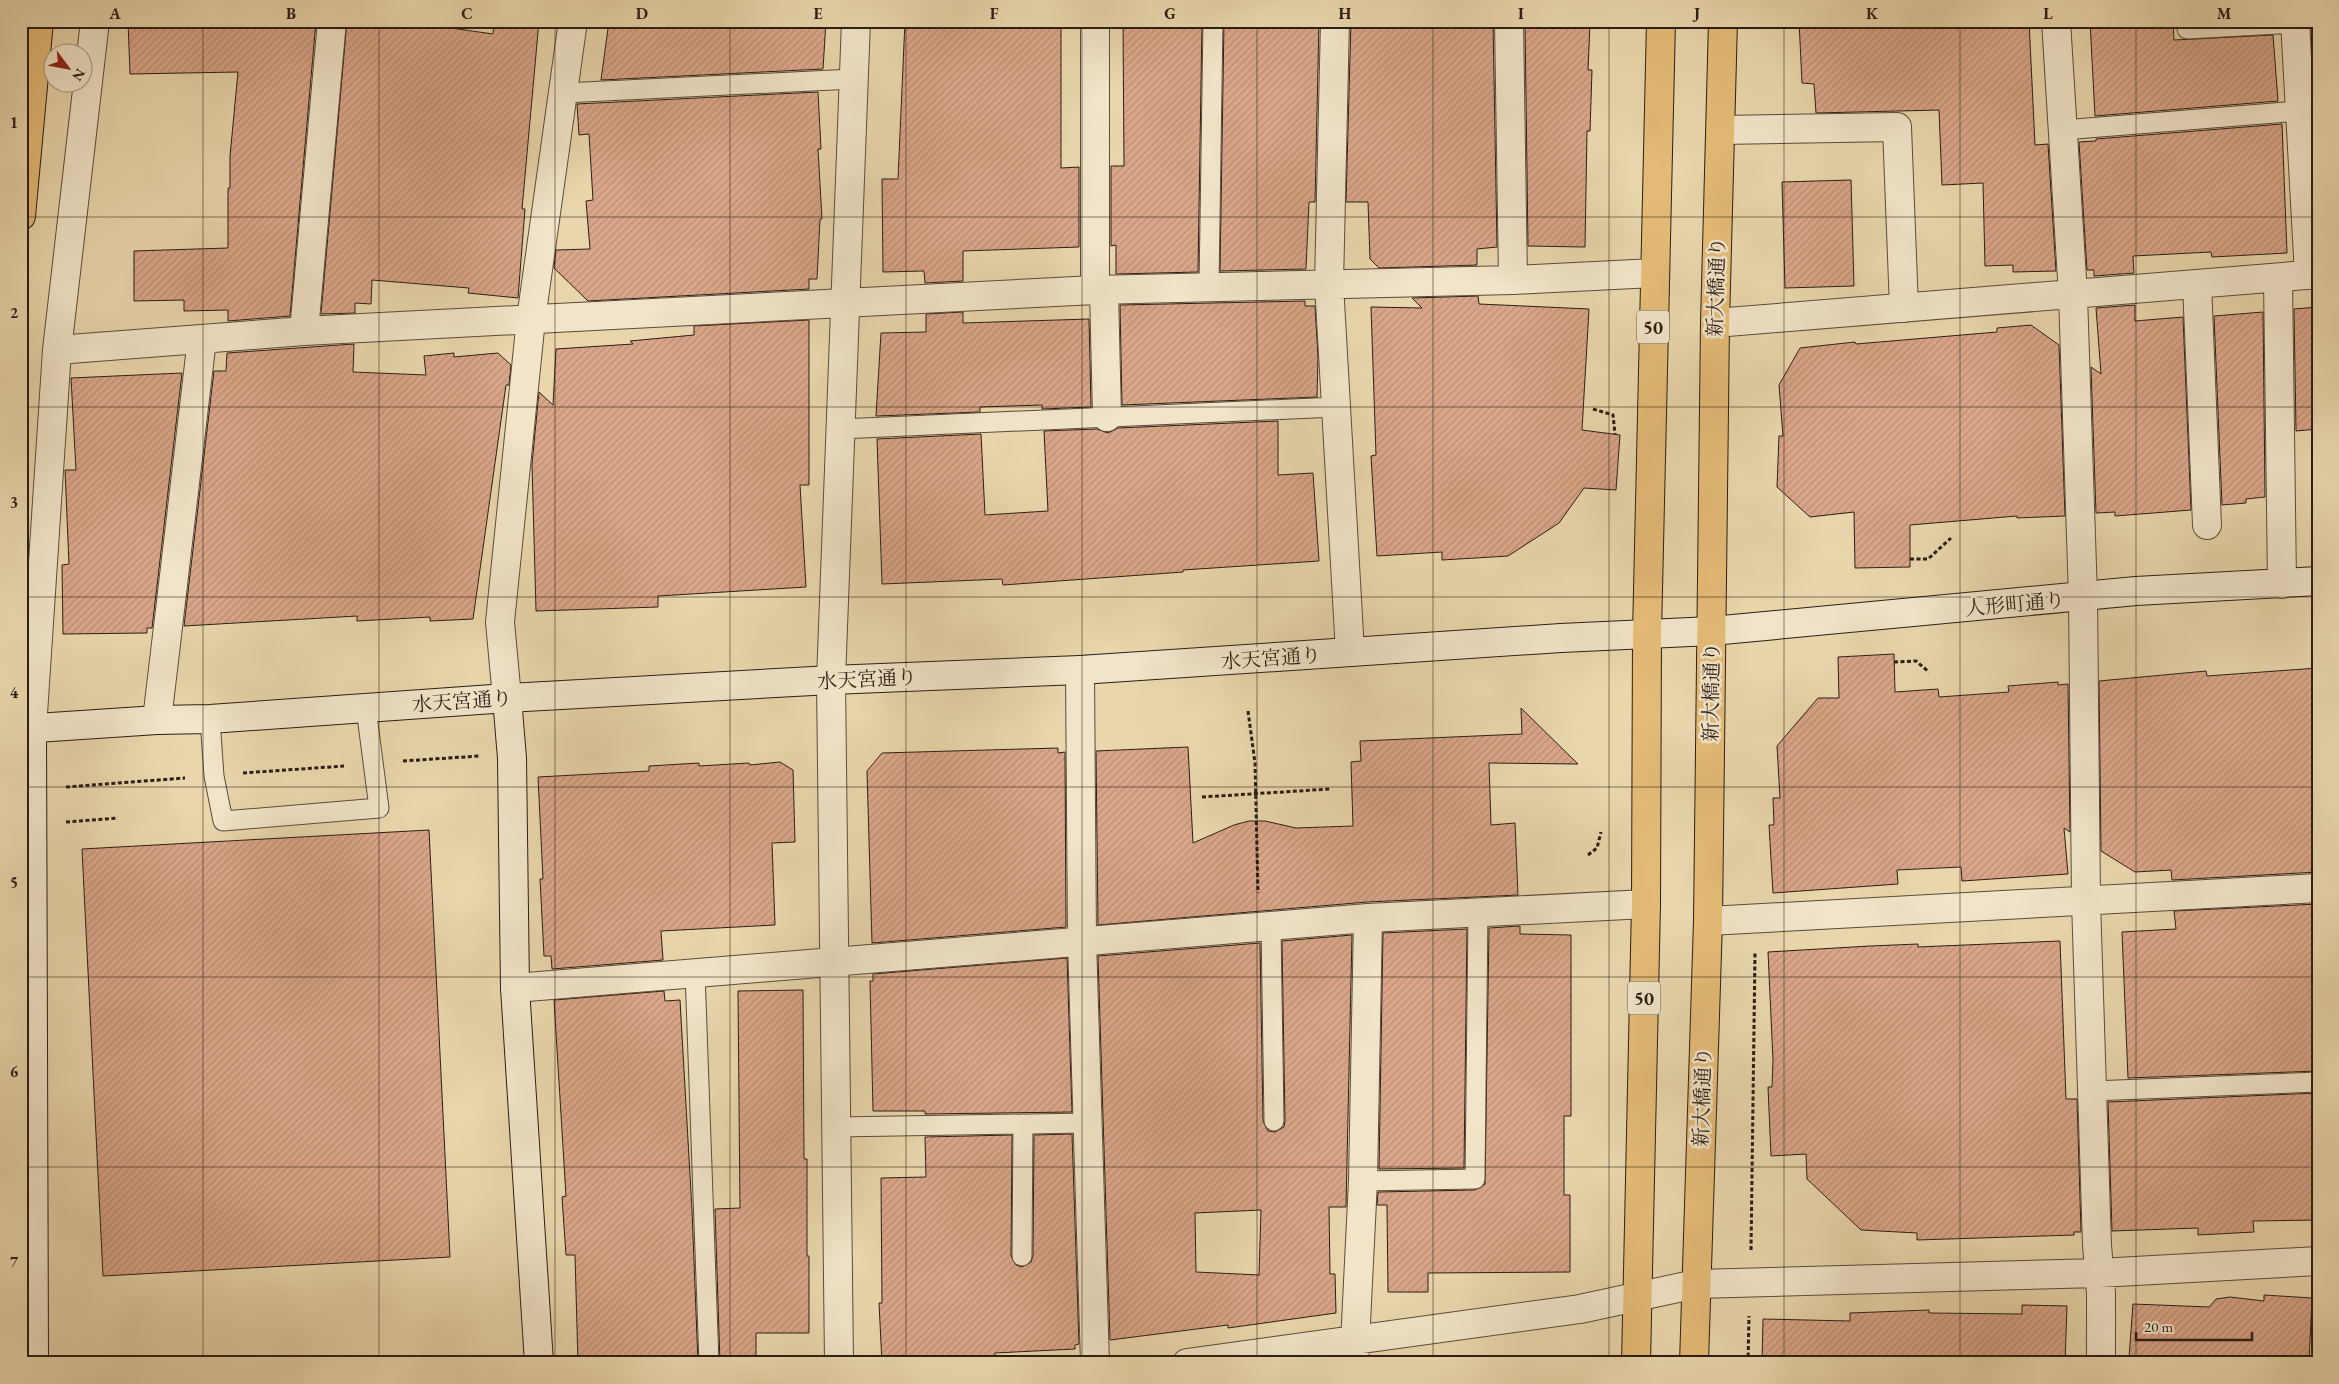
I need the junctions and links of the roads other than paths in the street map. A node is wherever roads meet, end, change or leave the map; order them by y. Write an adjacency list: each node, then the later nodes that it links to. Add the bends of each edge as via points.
1 (39, 21): 23 (main road)
2 (54, 21): 21 (main road)
3 (95, 21): 39 (street)
4 (332, 21): 37 (street)
5 (573, 21): 17 (street)
6 (856, 21): 16 (street)
7 (1095, 21): 31 (street)
8 (1213, 21): 30 (lane)
9 (1335, 21): 28 (street)
10 (1509, 21): 27 (street)
11 (1661, 21): 24 (main road, 50)
12 (1723, 21): 19 (main road, 新大橋通り)
13 (2056, 21): 20 (street)
14 (2186, 29): 15 (lane)
15 (2301, 36): 18 (street)
16 (853, 79): 17 (lane); 33 (street)
17 (563, 93): 35 (street)
18 (2299, 110): 20 (lane); 22 (street)
19 (1722, 130): 34 (street, via 1897,127); 36 (main road, 新大橋通り)
20 (2063, 130): 32 (street)
21 (21, 138)
22 (2311, 179): 25 (street)
23 (21, 216)
24 (1654, 273): 27 (street); 48 (main road, 50)
25 (2313, 274): 26 (street)
26 (2278, 278): 29 (street); 45 (street)
27 (1513, 280): 28 (street)
28 (1329, 284): 30 (street); 40 (street)
29 (2197, 284): 32 (street); 43 (street)
30 (1209, 287): 31 (street)
31 (1100, 290): 33 (street); 41 (street)
32 (2073, 295): 34 (street); 46 (street)
33 (844, 304): 35 (street); 42 (street)
34 (1904, 308): 36 (street)
35 (531, 319): 37 (street); 52 (street, via 500,622)
36 (1715, 324): 47 (main road, 新大橋通り)
37 (304, 331): 38 (street)
38 (202, 339): 39 (street); 55 (street)
39 (57, 350): 56 (street)
40 (1336, 407): 41 (lane); 49 (street)
41 (1107, 417): 42 (lane)
42 (840, 429): 51 (street)
43 (2207, 526)
44 (2318, 581): 45 (street, 人形町通り)
45 (2282, 584): 46 (street, 人形町通り, via 2136,591)
46 (2083, 597): 47 (street, 人形町通り); 58 (street)
47 (1712, 631): 48 (street, 水天宮通り); 62 (main road, 新大橋通り)
48 (1647, 634): 49 (street, 水天宮通り); 59 (main road, 50)
49 (1350, 652): 50 (street, 水天宮通り)
50 (1080, 670): 51 (street, 水天宮通り); 64 (street)
51 (831, 680): 52 (street, 水天宮通り); 65 (street)
52 (507, 698): 53 (street, 水天宮通り); 67 (street, via 512,758)
53 (366, 708): 54 (street, 水天宮通り); 54 (lane, via 379,808 223,821 214,776)
54 (210, 719): 55 (street, 水天宮通り)
55 (157, 720): 56 (street, 水天宮通り)
56 (27, 729): 81 (street)
57 (2318, 888): 58 (street)
58 (2086, 901): 62 (street); 69 (street)
59 (1646, 904): 60 (street); 79 (main road, 50)
60 (1478, 913): 61 (street); 74 (lane, via 1474,1179)
61 (1368, 918): 63 (street); 74 (street)
62 (1708, 921): 78 (main road, 新大橋通り)
63 (1271, 926): 64 (street); 70 (lane)
64 (1082, 941): 65 (street); 71 (street)
65 (834, 960): 66 (street); 73 (street)
66 (695, 972): 67 (street); 83 (lane)
67 (514, 988): 82 (street)
68 (2318, 1082): 69 (lane)
69 (2092, 1091): 77 (street)
70 (1274, 1121)
71 (1088, 1123): 72 (lane); 85 (street)
72 (1023, 1124): 73 (lane); 75 (lane)
73 (836, 1127): 84 (street)
74 (1363, 1181): 80 (street)
75 (1022, 1256)
76 (2318, 1261): 77 (street)
77 (2099, 1273): 78 (street); 89 (street)
78 (1696, 1284): 79 (street); 88 (main road, 新大橋通り)
79 (1637, 1296): 80 (street); 87 (main road, 50)
80 (1354, 1352): 86 (street)
81 (34, 1363)
82 (539, 1363)
83 (709, 1363)
84 (839, 1363)
85 (1095, 1363)
86 (1188, 1363)
87 (1636, 1363)
88 (1694, 1363)
89 (2101, 1363)

